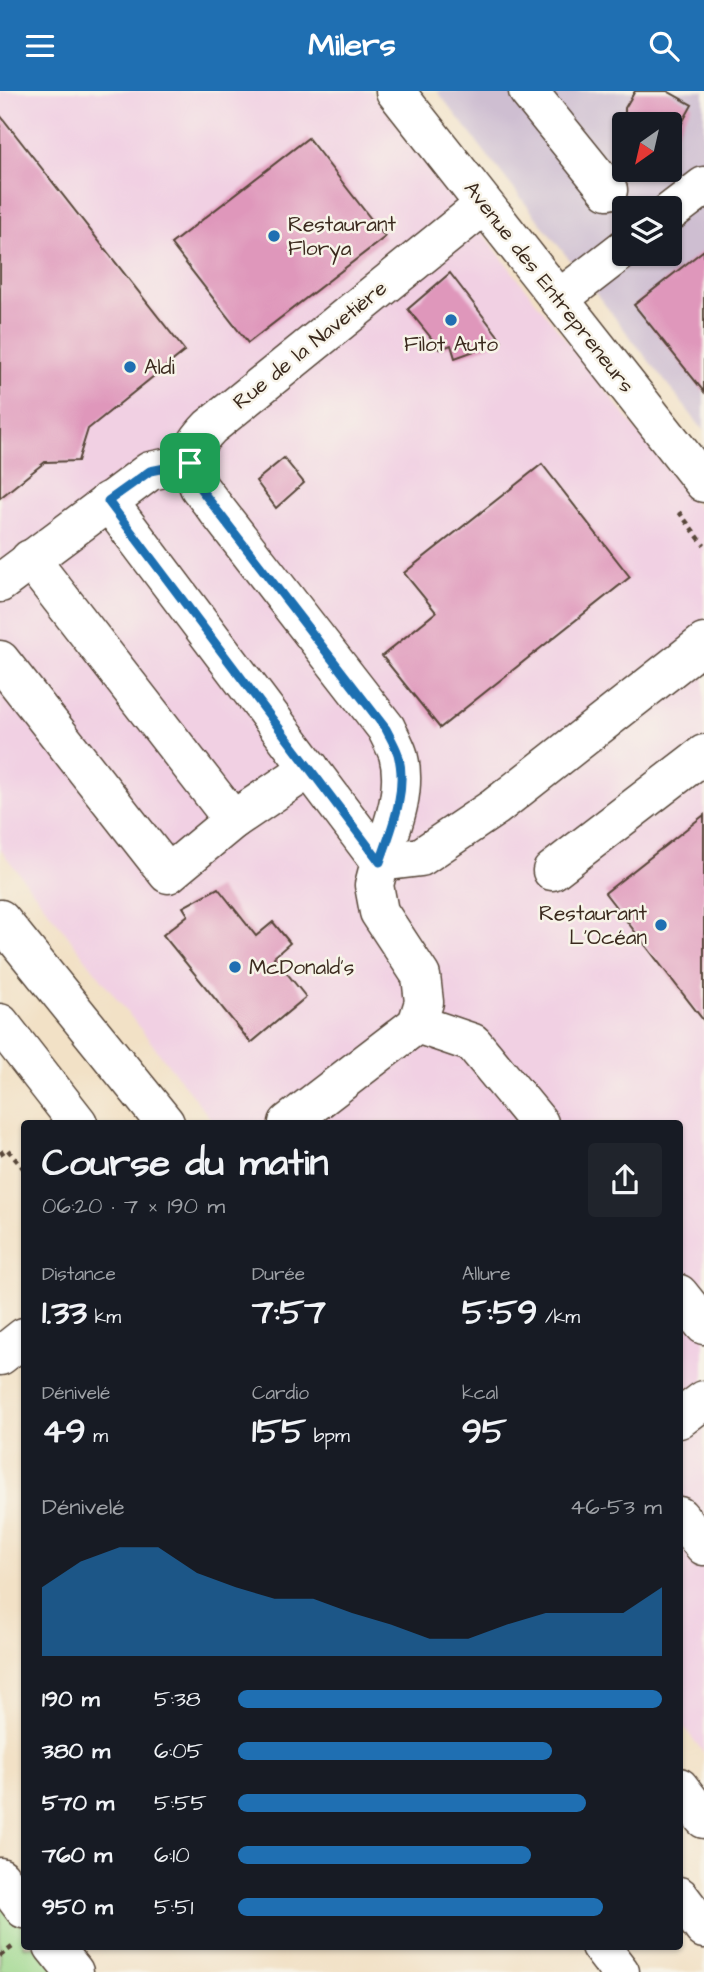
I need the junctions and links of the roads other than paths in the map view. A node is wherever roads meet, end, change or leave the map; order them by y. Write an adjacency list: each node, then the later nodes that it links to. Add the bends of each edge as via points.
1 (395, 91): 6 (street, Avenue des Entrepreneurs)
2 (528, 91): 4 (street)
3 (704, 186): 5 (street)
4 (608, 190)
5 (682, 203)
6 (484, 205): 8 (street, Avenue des Entrepreneurs); 9 (street, Rue de la Navetière, via 209,427 198,439)
7 (612, 258): 8 (street)
8 (559, 299): 10 (street, Avenue des Entrepreneurs)
9 (190, 463): 11 (street, via 150,471); 19 (street, via 199,487 390,737 398,754 401,787 396,818)
10 (702, 477)
11 (108, 501): 12 (street); 17 (street)
12 (30, 559): 13 (street); 18 (street)
13 (0, 583)
14 (704, 643): 19 (street, via 485,815 421,857)
15 (0, 660): 18 (street, via 168,874)
16 (704, 754): 20 (street)
17 (310, 768): 18 (street); 19 (street)
18 (233, 820)
19 (380, 862): 23 (street, via 374,885 379,912 421,976 424,1002)
20 (552, 871)
21 (0, 919): 25 (street)
22 (0, 1023): 24 (street)
23 (417, 1024): 26 (street); 27 (street, via 473,1044)
24 (76, 1120)
25 (163, 1120)
26 (292, 1120)
27 (536, 1120)
28 (683, 1299): 29 (street)
29 (704, 1325)
30 (704, 1400): 31 (street)
31 (683, 1416)
32 (683, 1521): 33 (street)
33 (704, 1546)
34 (683, 1792): 35 (street)
35 (704, 1819)
36 (0, 1877): 37 (street)
37 (21, 1905)
38 (56, 1950): 40 (street)
39 (603, 1950): 41 (street)
40 (74, 1972)
41 (620, 1972)

